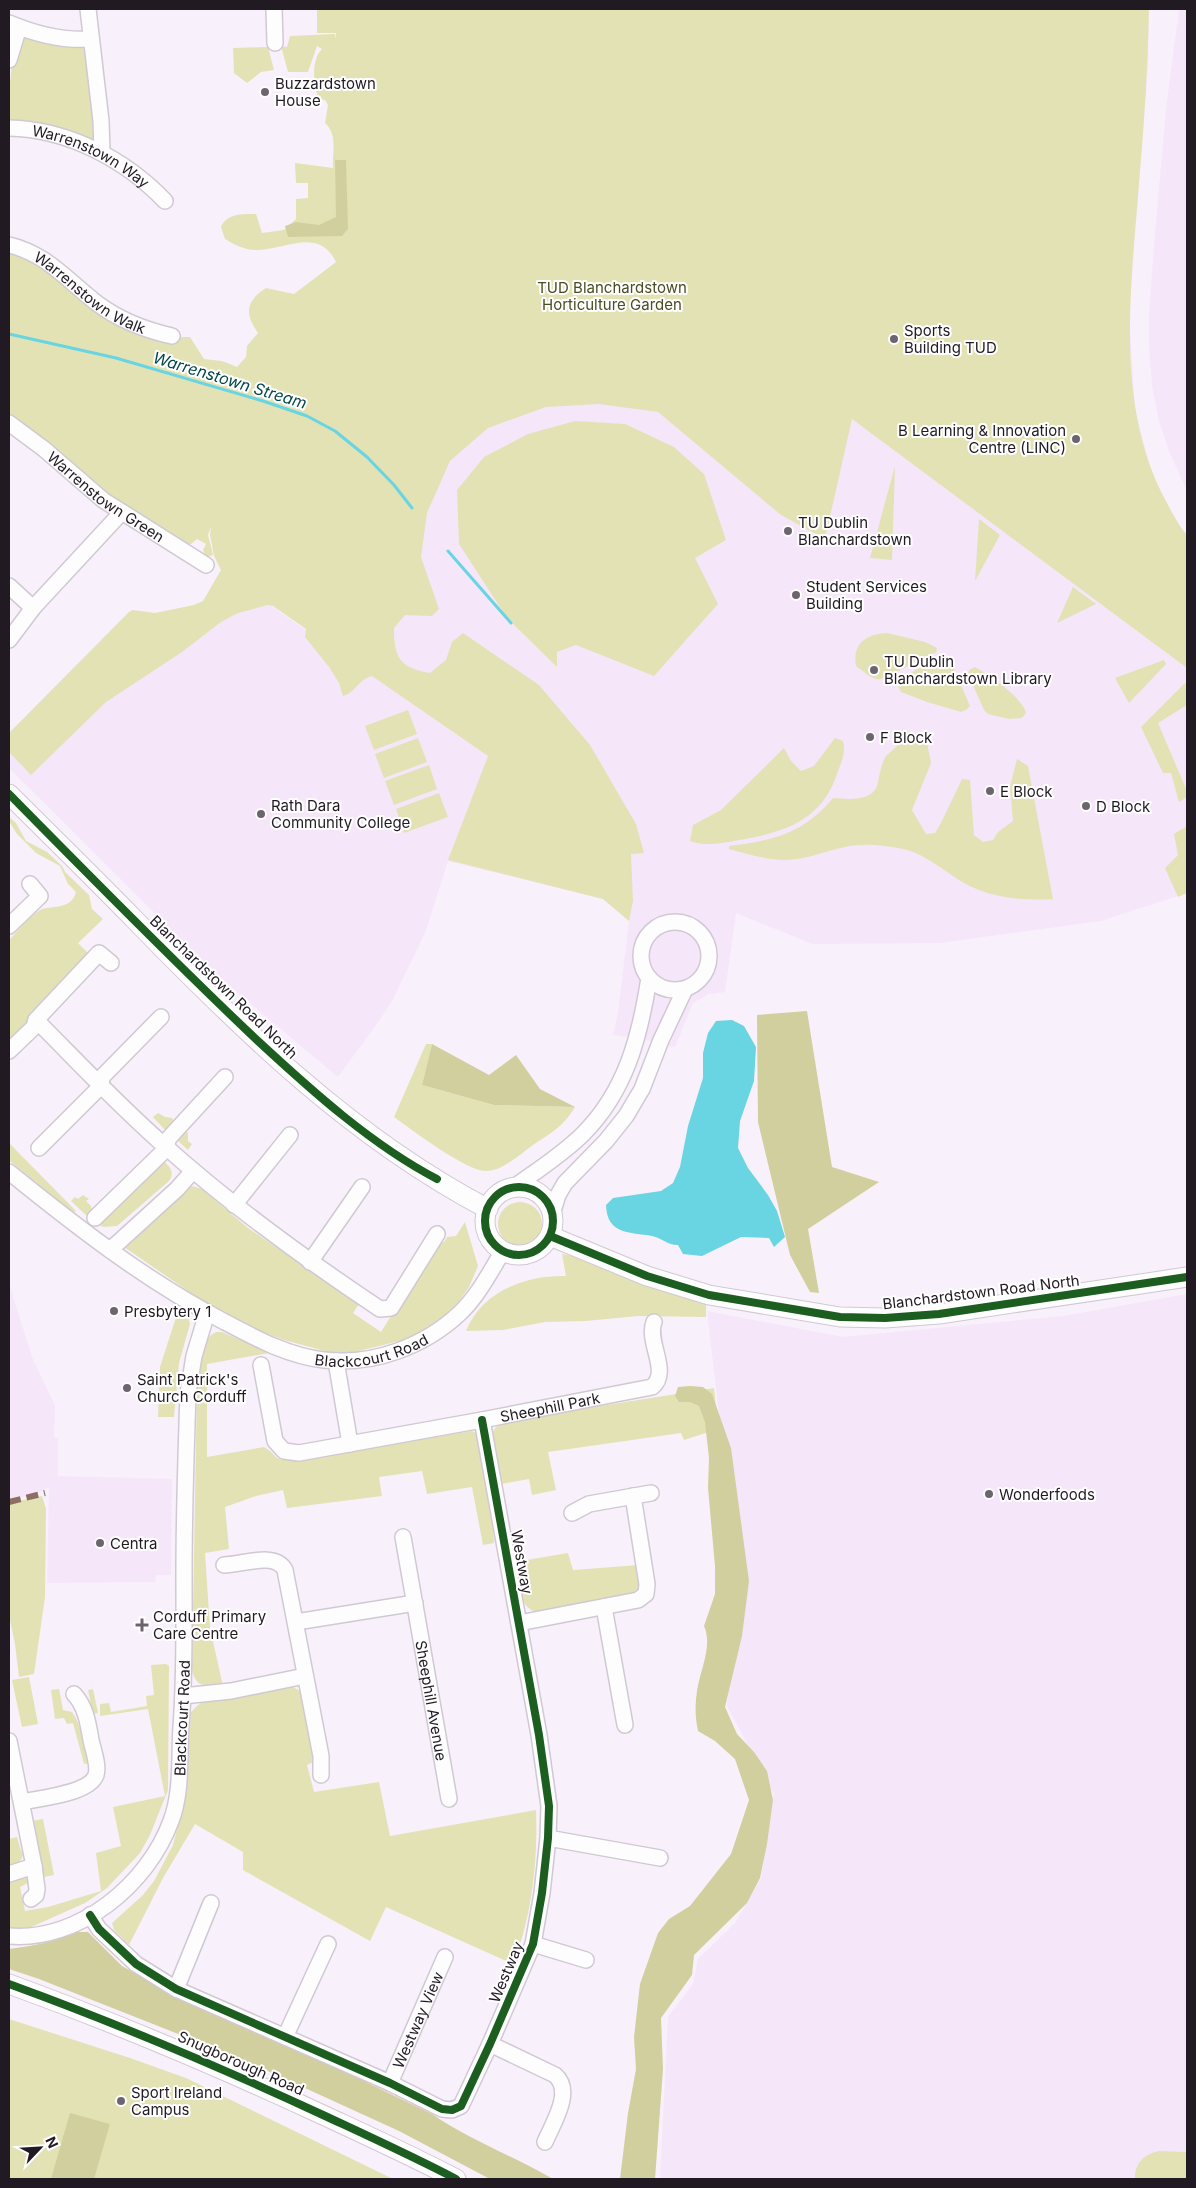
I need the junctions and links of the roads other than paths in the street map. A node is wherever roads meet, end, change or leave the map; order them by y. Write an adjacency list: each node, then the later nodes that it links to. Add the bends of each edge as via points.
1 (88, 9): 4 (street)
2 (274, 9): 5 (street)
3 (14, 25): 4 (street, via 59,38); 6 (street)
4 (91, 39): 8 (street)
5 (274, 43)
6 (9, 60)
7 (9, 128): 8 (street, Warrenstown Way, via 39,131)
8 (102, 152): 9 (street, Warrenstown Way, via 149,184)
9 (164, 201)
10 (9, 245): 11 (street, Warrenstown Walk, via 42,258 112,313 135,325)
11 (172, 336)
12 (9, 423): 13 (street, Warrenstown Green)
13 (122, 512): 14 (street, Warrenstown Green); 16 (street)
14 (206, 565)
15 (9, 586): 16 (street)
16 (33, 608): 17 (street)
17 (9, 640)
18 (9, 794): 37 (main road, Blanchardstown Road North, via 188,974 300,1079 409,1162)
19 (30, 884): 20 (street, via 40,896)
20 (9, 926)
21 (111, 963): 25 (street, via 99,952)
22 (649, 978): 23 (street, via 662,988); 23 (street, via 642,962 645,940 661,925 682,922 700,932 709,951 706,971 700,980); 35 (street, via 642,1023 624,1077 613,1096 582,1134)
23 (685, 989): 38 (street, via 660,1040 642,1088 626,1116 606,1142 565,1183)
24 (161, 1017): 28 (street, via 102,1077)
25 (36, 1020): 26 (street, via 34,1027); 28 (street)
26 (9, 1052)
27 (225, 1077): 31 (street, via 168,1139)
28 (101, 1085): 30 (street); 31 (street)
29 (290, 1135): 36 (street)
30 (39, 1148)
31 (166, 1148): 32 (street); 39 (street)
32 (193, 1171): 36 (street); 42 (street)
33 (9, 1172): 42 (street, Blackcourt Road, via 80,1230)
34 (362, 1186): 44 (street)
35 (512, 1188): 37 (main road, via 502,1192); 38 (main road, via 533,1190 548,1204)
36 (234, 1205): 44 (street)
37 (488, 1208): 43 (main road, via 487,1232 492,1242)
38 (552, 1214): 41 (main road)
39 (95, 1218)
40 (438, 1234): 44 (street, via 391,1308 380,1309)
41 (550, 1236): 43 (main road, via 534,1252 523,1255); 45 (main road, Blanchardstown Road North, via 647,1276 708,1294 840,1317 940,1314)
42 (110, 1250): 46 (street, Blackcourt Road)
43 (503, 1251): 48 (street, Blackcourt Road, via 467,1306 434,1334 385,1355)
44 (310, 1262)
45 (1187, 1277)
46 (207, 1313): 48 (street, Blackcourt Road, via 282,1350); 63 (street, Blackcourt Road, via 194,1356 188,1394)
47 (654, 1322): 50 (street, Sheephill Park, via 652,1334 660,1370 659,1378 652,1387)
48 (336, 1361): 51 (street)
49 (261, 1365): 51 (street, Sheephill Park, via 274,1438 280,1448 289,1453 299,1453)
50 (482, 1420): 51 (street, Sheephill Park); 60 (street, Westway)
51 (350, 1444)
52 (651, 1493): 53 (street)
53 (633, 1496): 54 (street, via 589,1504); 58 (street, via 646,1594 638,1600)
54 (572, 1513)
55 (403, 1537): 57 (street, Sheephill Avenue)
56 (224, 1565): 59 (street, via 273,1560 280,1563 286,1574)
57 (415, 1603): 59 (street); 67 (street, Sheephill Avenue)
58 (604, 1607): 60 (street); 64 (street)
59 (296, 1622): 61 (street)
60 (519, 1623): 69 (street, Westway, via 549,1806)
61 (305, 1676): 63 (street, via 232,1691); 66 (street, via 321,1756)
62 (74, 1694): 68 (street, via 85,1712 96,1775 82,1789)
63 (183, 1696): 75 (street, Blackcourt Road, via 177,1794 172,1819 152,1860 138,1878 117,1898)
64 (625, 1725)
65 (9, 1741): 68 (street)
66 (321, 1775)
67 (449, 1799)
68 (22, 1802): 71 (street)
69 (548, 1838): 70 (street); 78 (street, Westway)
70 (660, 1858)
71 (34, 1866): 72 (street); 73 (street, via 37,1889)
72 (9, 1874)
73 (31, 1899)
74 (211, 1903): 82 (street)
75 (90, 1915): 76 (street, Blackcourt Road, via 52,1931 32,1936); 82 (street, Westway, via 99,1929 136,1964)
76 (9, 1936)
77 (328, 1944): 83 (street)
78 (533, 1944): 80 (street); 84 (street, Westway)
79 (445, 1957): 85 (street, Westway View)
80 (586, 1960)
81 (9, 1984): 87 (main road, Snugborough Road, via 209,2063)
82 (176, 1989): 83 (street, Westway)
83 (285, 2037): 85 (street, Westway)
84 (490, 2044): 85 (street, Westway, via 461,2106 452,2110 442,2109); 86 (street, via 561,2080 563,2097)
85 (390, 2083)
86 (545, 2142)
87 (456, 2179)

